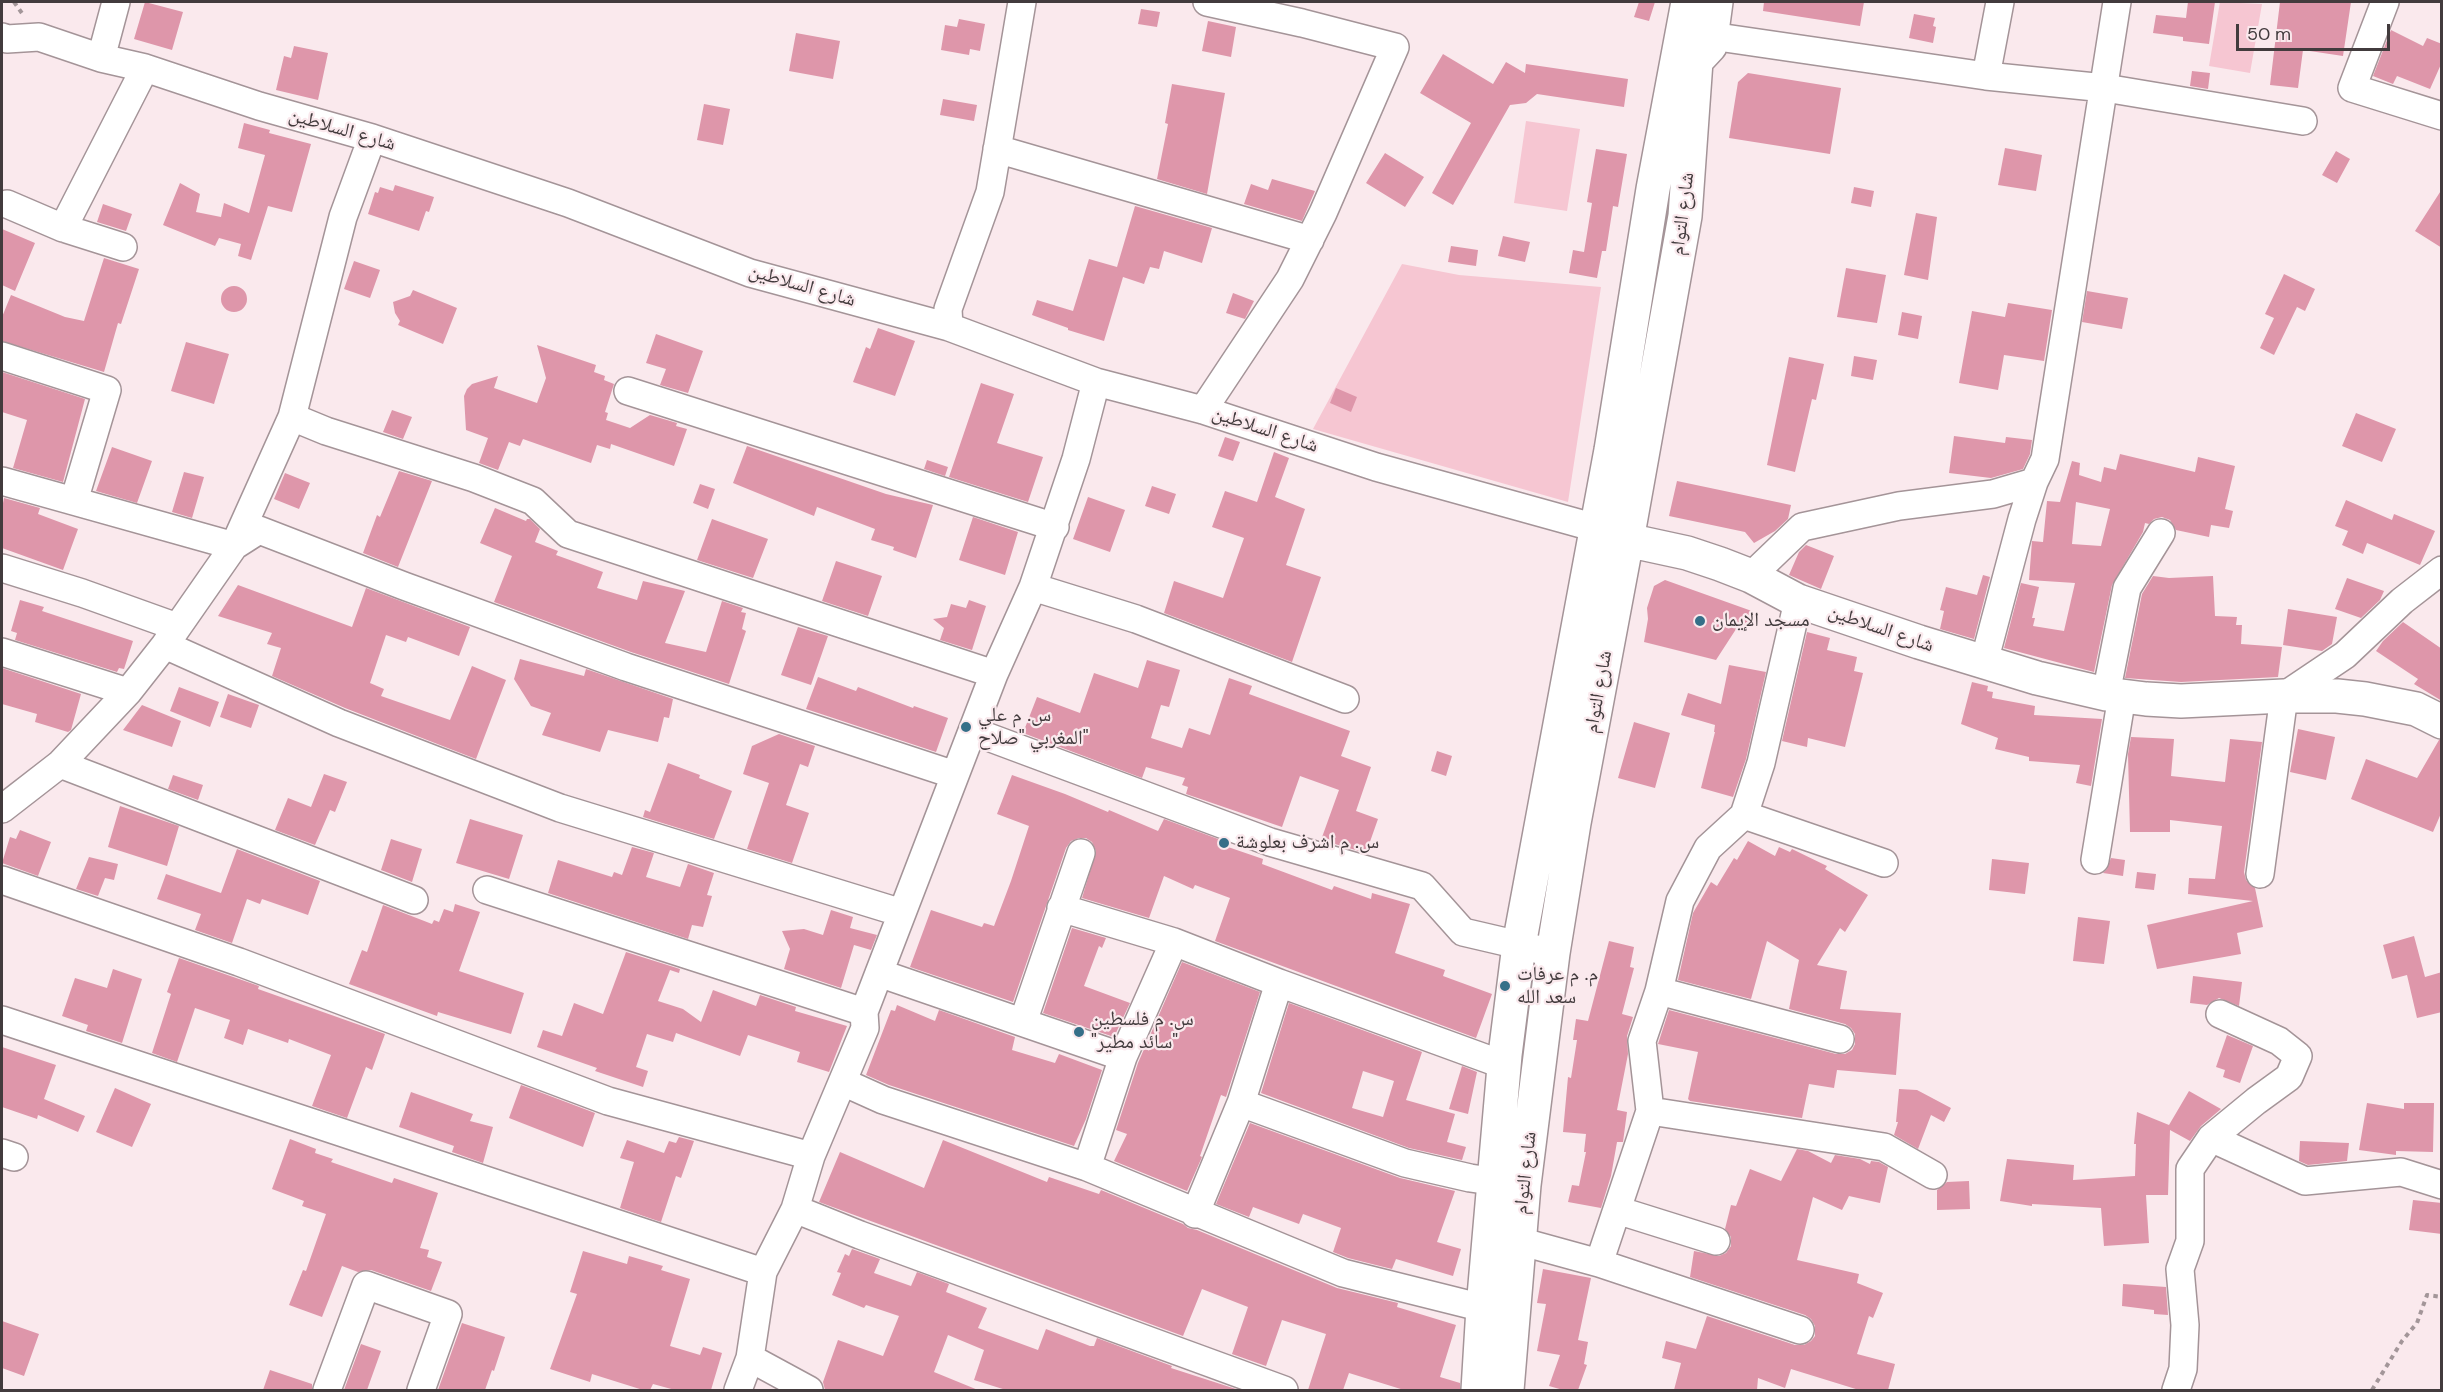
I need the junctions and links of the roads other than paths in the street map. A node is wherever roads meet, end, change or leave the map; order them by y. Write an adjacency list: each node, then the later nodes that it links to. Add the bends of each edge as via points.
1 (116, 2): 11 (street)
2 (1022, 2): 18 (street)
3 (1207, 2): 21 (street, via 1395,47)
4 (1688, 2): 33 (main road, شارع التوام)
5 (1716, 2): 9 (main road, شارع التوام)
6 (2000, 2): 13 (street)
7 (2117, 2): 14 (street)
8 (2385, 2): 15 (street, via 2352,88)
9 (1712, 36): 13 (street); 35 (main road, شارع التوام, via 1710,46 1696,61 1685,216)
10 (2, 37): 11 (street, شارع السلاطين, via 39,37)
11 (101, 58): 12 (street, شارع السلاطين)
12 (145, 68): 17 (street, شارع السلاطين); 20 (street)
13 (1986, 75): 14 (street)
14 (2105, 88): 16 (street); 30 (street, via 2045,459)
15 (2442, 116)
16 (2303, 121)
17 (372, 138): 23 (street, شارع السلاطين, via 568,203 750,273); 28 (street, via 343,217)
18 (997, 149): 21 (street); 23 (street, via 990,192 948,309)
19 (7, 204): 20 (street)
20 (63, 228): 22 (street)
21 (1310, 240): 27 (street, via 1290,279)
22 (123, 247)
23 (949, 327): 25 (street, شارع السلاطين)
24 (2, 356): 31 (street, via 107,390)
25 (1095, 382): 27 (street, شارع السلاطين); 32 (street)
26 (628, 391): 32 (street)
27 (1203, 410): 33 (street, شارع السلاطين, via 1376,467)
28 (291, 417): 36 (street); 45 (street, via 533,501 568,534)
29 (2, 481): 31 (street)
30 (2034, 482): 39 (street, via 1993,494 1899,506 1802,527); 44 (street)
31 (74, 501): 36 (street)
32 (1055, 527): 40 (street)
33 (1596, 528): 35 (street, شارع السلاطين); 66 (main road, شارع التوام)
34 (2161, 533): 47 (street, via 2127,588)
35 (1628, 540): 39 (main road, شارع السلاطين, via 1687,553); 67 (main road, شارع التوام)
36 (234, 546): 42 (street); 53 (street, via 259,530 626,667)
37 (2, 568): 42 (street)
38 (2442, 570): 48 (street, via 2344,655)
39 (1751, 576): 41 (main road, شارع السلاطين)
40 (1033, 587): 45 (street); 49 (street, via 1136,620)
41 (1798, 601): 44 (main road, شارع السلاطين); 55 (street, via 1761,762)
42 (171, 636): 46 (street); 64 (street, via 339,723 560,808)
43 (2, 651): 46 (street)
44 (1984, 662): 47 (main road, شارع السلاطين)
45 (994, 674): 51 (street)
46 (128, 692): 52 (street)
47 (2114, 695): 48 (main road, شارع السلاطين, via 2181,701); 57 (street)
48 (2284, 696): 50 (main road, شارع السلاطين, via 2365,699 2416,710); 59 (street)
49 (1344, 699)
50 (2442, 722)
51 (972, 731): 53 (street); 66 (street, via 1270,842 1422,886 1463,932)
52 (60, 764): 54 (street); 62 (street)
53 (955, 775): 64 (street)
54 (2, 810)
55 (1744, 815): 58 (street); 70 (street, via 1708,848 1680,901)
56 (1081, 853): 63 (street)
57 (2095, 860)
58 (1884, 863)
59 (2260, 874)
60 (2, 880): 82 (street, via 239,962 608,1101)
61 (487, 890): 71 (street)
62 (414, 900)
63 (1061, 908): 65 (street); 74 (street)
64 (902, 913): 68 (street)
65 (1174, 942): 69 (street); 76 (street)
66 (1519, 945): 67 (street); 77 (main road, شارع التوام)
67 (1553, 953): 85 (main road, شارع التوام)
68 (879, 973): 71 (street); 74 (street)
69 (1278, 984): 77 (street); 79 (street)
70 (1659, 991): 75 (street); 80 (street, via 1642,1041)
71 (864, 1012): 78 (street, via 865,1028)
72 (2220, 1014): 81 (street, via 2279,1041 2298,1056 2289,1077)
73 (2, 1020): 93 (street)
74 (1023, 1022): 76 (street)
75 (1840, 1039)
76 (1123, 1057): 83 (street)
77 (1504, 1065): 85 (main road, شارع التوام)
78 (843, 1082): 82 (street); 83 (street, via 883,1100)
79 (1241, 1103): 85 (street, via 1405,1163); 89 (street)
80 (1650, 1111): 84 (street, via 1884,1147); 88 (street)
81 (2211, 1138): 86 (street, via 2305,1181 2401,1172); 104 (street, via 2190,1169 2190,1241 2180,1269 2186,1325 2184,1369)
82 (811, 1156): 87 (street)
83 (1087, 1167): 89 (street)
84 (1933, 1175)
85 (1509, 1183): 90 (main road, شارع التوام); 94 (main road, شارع التوام)
86 (2442, 1185)
87 (795, 1209): 93 (street); 101 (street)
88 (1617, 1210): 91 (street); 92 (street)
89 (1195, 1214): 94 (street, via 1343,1273)
90 (1519, 1241): 92 (street); 103 (main road, شارع التوام)
91 (1716, 1241)
92 (1599, 1263): 95 (street)
93 (763, 1272): 96 (street)
94 (1483, 1308): 102 (main road, شارع التوام)
95 (1800, 1330)
96 (750, 1358): 99 (street); 100 (street)
97 (327, 1390): 98 (street, via 366,1285 448,1314)
98 (421, 1390)
99 (738, 1390)
100 (809, 1390)
101 (1284, 1390)
102 (1478, 1390)
103 (1507, 1390)
104 (2176, 1390)

